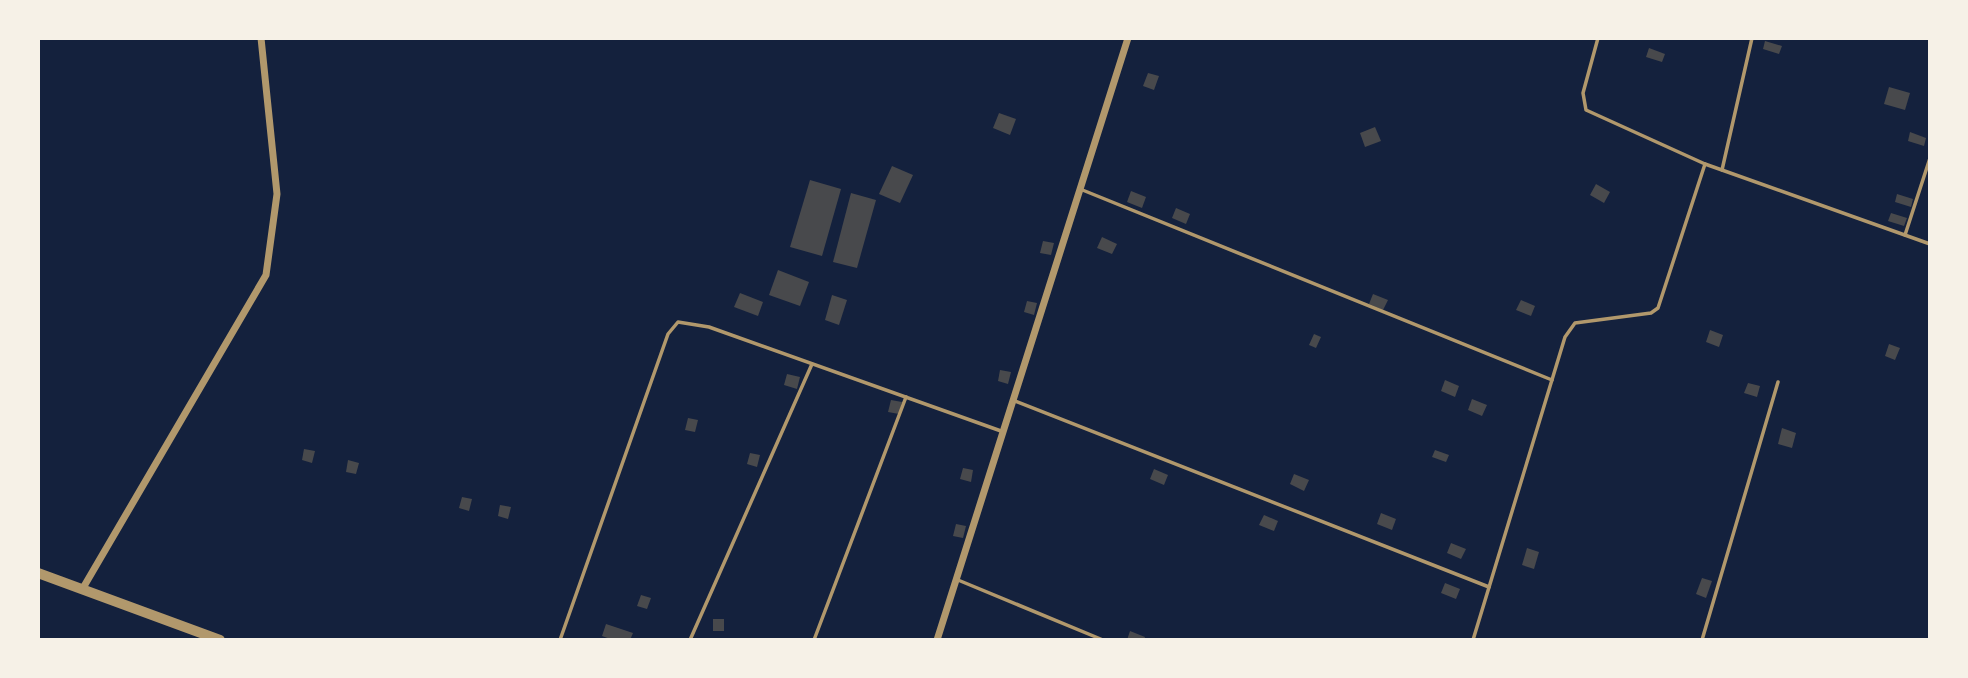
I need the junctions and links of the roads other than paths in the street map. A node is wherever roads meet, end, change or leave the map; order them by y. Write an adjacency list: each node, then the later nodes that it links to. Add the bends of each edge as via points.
1 (261, 38): 20 (street, via 277,194 265,275)
2 (1128, 38): 8 (street)
3 (1598, 38): 6 (lane, via 1583,93 1586,110)
4 (1752, 38): 7 (lane)
5 (1930, 158): 9 (lane)
6 (1705, 164): 7 (lane); 12 (lane, via 1658,308 1651,313 1575,323 1565,337)
7 (1722, 170): 9 (lane)
8 (1080, 189): 12 (lane); 15 (street)
9 (1905, 235): 10 (lane)
10 (1930, 244)
11 (811, 364): 14 (lane); 22 (lane, via 695,323 678,322 668,334); 23 (lane)
12 (1552, 380): 19 (lane)
13 (1778, 382): 28 (lane)
14 (906, 397): 16 (lane); 24 (lane)
15 (1013, 400): 16 (street); 19 (lane)
16 (1003, 432): 18 (street)
17 (38, 573): 20 (street)
18 (956, 579): 25 (street); 26 (lane)
19 (1489, 587): 27 (lane)
20 (83, 589): 21 (street)
21 (220, 639)
22 (560, 639)
23 (690, 639)
24 (814, 639)
25 (937, 639)
26 (1103, 639)
27 (1474, 639)
28 (1702, 639)

